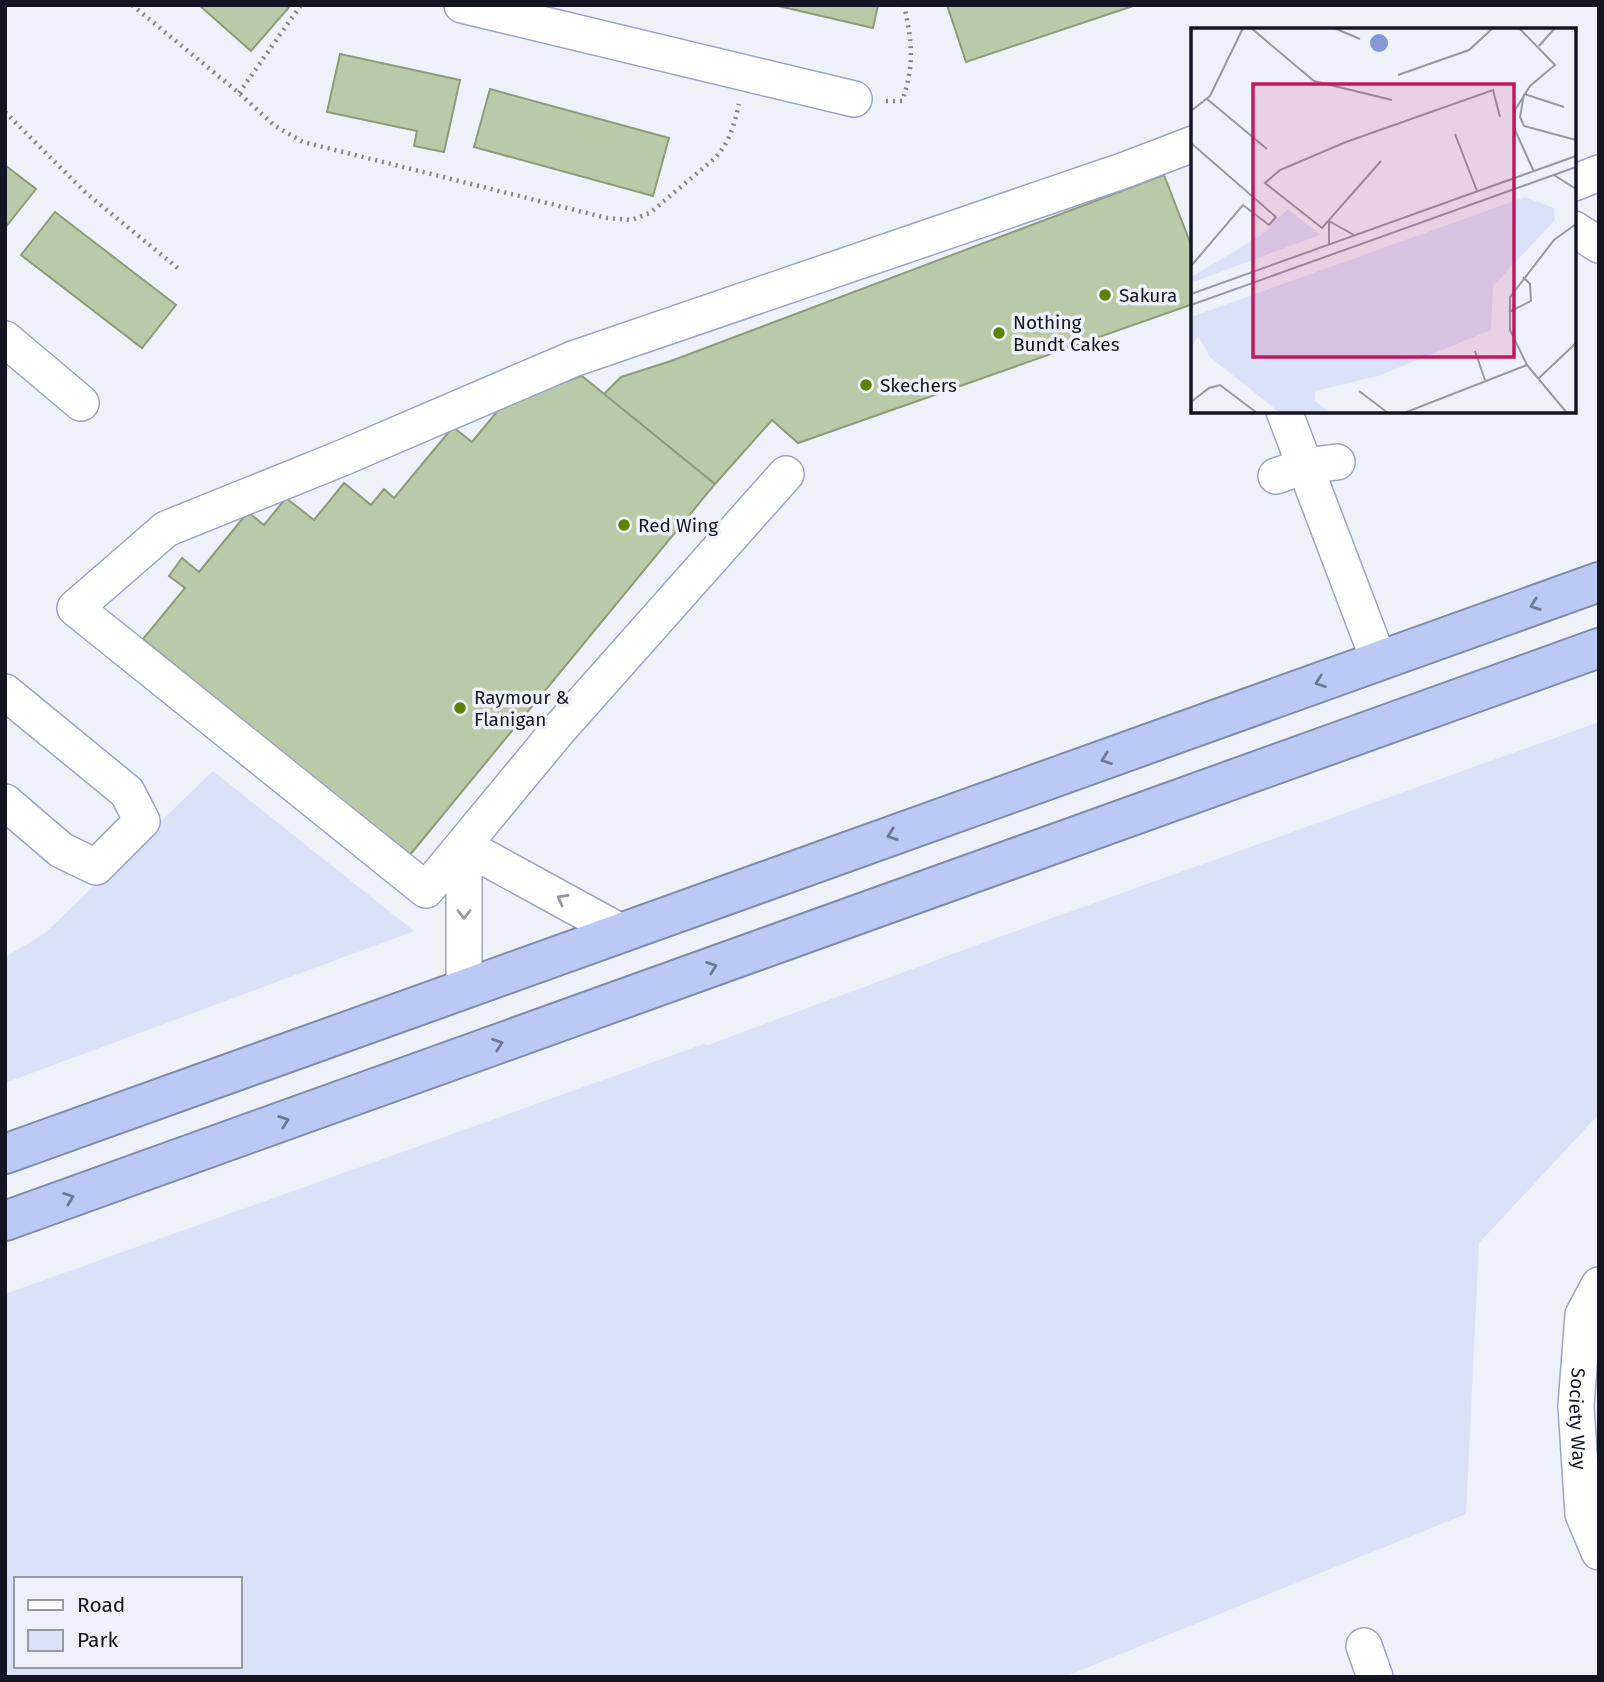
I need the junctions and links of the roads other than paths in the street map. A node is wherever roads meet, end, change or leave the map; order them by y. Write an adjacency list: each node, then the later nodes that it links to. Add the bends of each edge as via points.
1 (462, 5): 2 (street)
2 (854, 99)
3 (1191, 145): 17 (street, via 573,359 166,530 75,608 426,890)
4 (1599, 173): 5 (street)
5 (1576, 182)
6 (1576, 230): 7 (street)
7 (1599, 245)
8 (5, 339): 9 (street)
9 (81, 403)
10 (1285, 413): 14 (street)
11 (786, 474): 17 (street, via 555,734)
12 (1599, 582): 14 (highway, one-way to 14)
13 (1599, 648): 21 (highway, one-way to 13)
14 (1379, 661): 18 (highway, one-way to 18)
15 (5, 692): 16 (street, via 127,792 142,821 96,867 61,850)
16 (5, 802)
17 (464, 845): 18 (street, one-way to 17); 19 (street, one-way to 19)
18 (621, 932): 19 (highway)
19 (464, 989): 20 (highway)
20 (5, 1154)
21 (5, 1221)
22 (1599, 1285): 23 (street, Society Way, via 1583,1315)
23 (1588, 1403): 24 (street, Society Way, via 1583,1514)
24 (1599, 1552)

